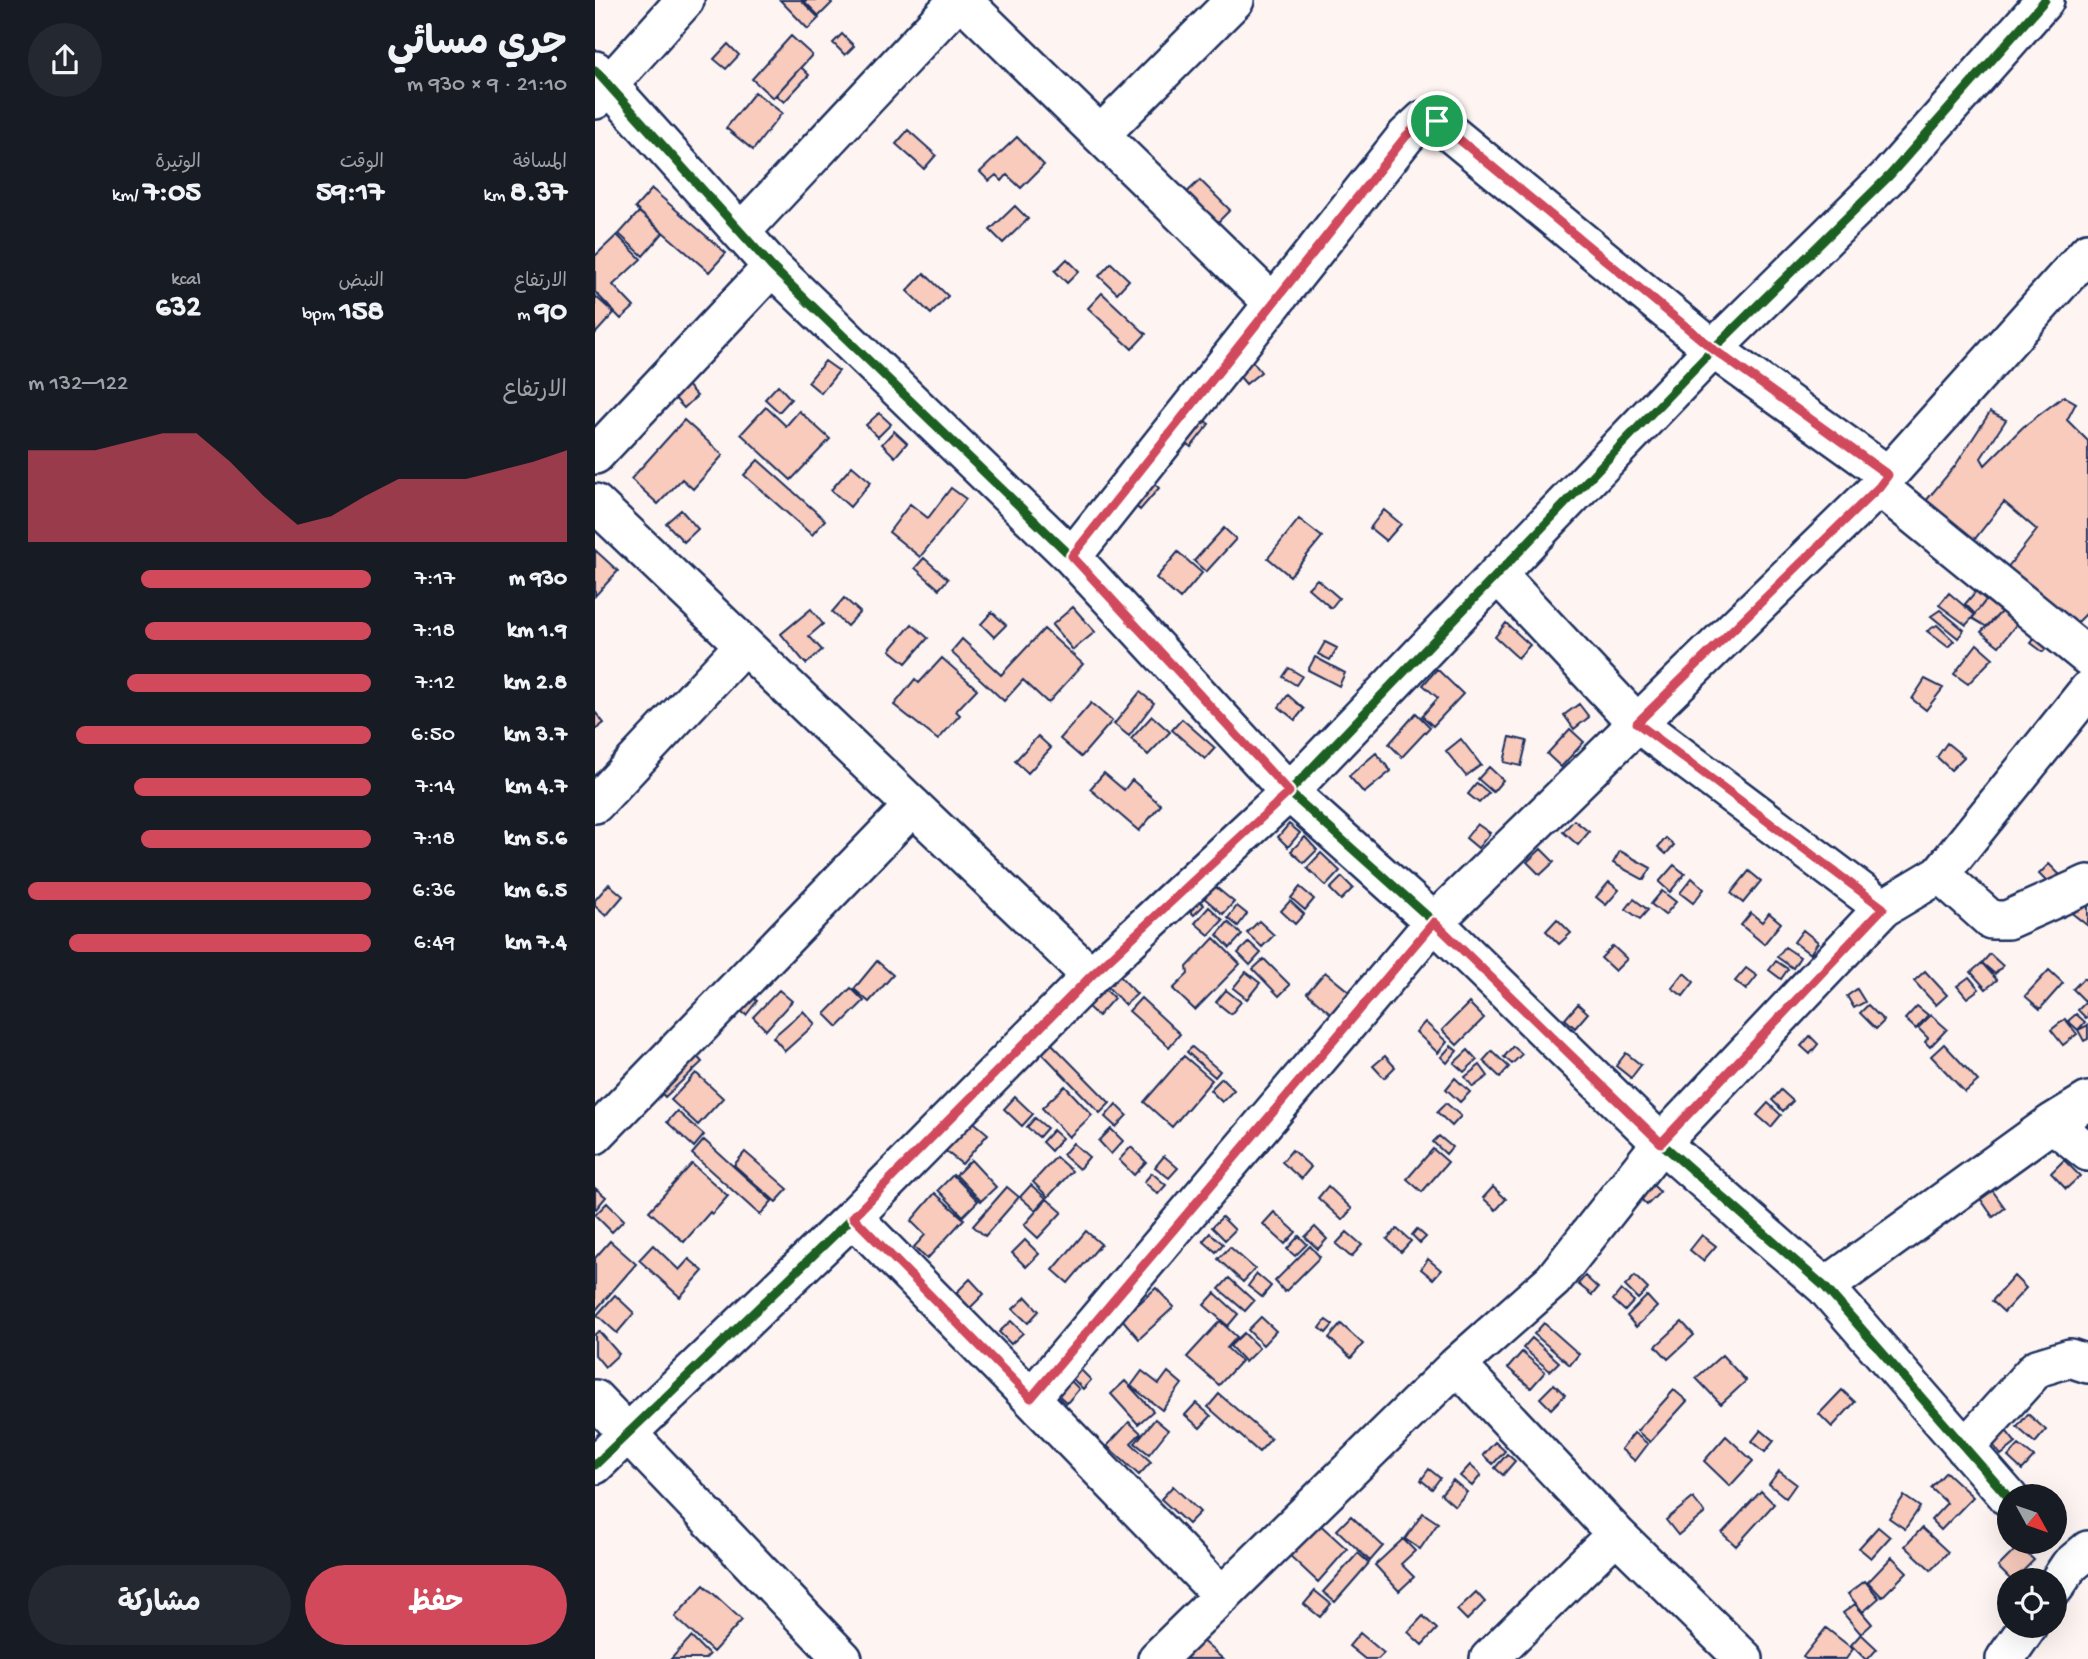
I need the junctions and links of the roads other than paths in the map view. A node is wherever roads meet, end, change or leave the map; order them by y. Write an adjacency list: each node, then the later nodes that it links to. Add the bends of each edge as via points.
1 (685, 0): 5 (street)
2 (960, 0): 6 (street); 7 (street)
3 (1235, 0): 6 (street)
4 (2045, 0): 11 (street, via 1890,175)
5 (600, 85): 7 (street)
6 (1101, 134): 10 (street)
7 (741, 232): 8 (street)
8 (772, 267): 12 (street); 15 (street)
9 (2083, 271): 13 (street)
10 (1273, 303): 11 (street, via 1406,136 1423,120 1437,121); 15 (street)
11 (1713, 349): 13 (street); 16 (street)
12 (595, 455)
13 (1884, 481): 18 (street); 20 (street)
14 (595, 502): 17 (street)
15 (1072, 556): 21 (street)
16 (1497, 574): 20 (street); 21 (street)
17 (744, 645): 22 (street); 23 (street)
18 (2088, 657)
19 (2088, 690): 24 (street)
20 (1637, 723): 26 (street); 27 (street)
21 (1289, 792): 27 (street); 28 (street)
22 (595, 804)
23 (913, 806): 28 (street); 31 (street)
24 (1940, 874): 25 (street, via 1990,920 2007,920); 26 (street)
25 (2088, 884)
26 (1883, 908): 32 (street)
27 (1434, 922): 32 (street); 38 (street)
28 (1091, 976): 34 (street)
29 (2088, 1101): 30 (street)
30 (2052, 1123): 33 (street); 35 (street)
31 (595, 1135)
32 (1661, 1143): 35 (street); 37 (street, via 1553,1280)
33 (2088, 1152)
34 (853, 1217): 38 (street); 40 (street)
35 (1825, 1287): 41 (street)
36 (2088, 1364): 41 (street, via 2070,1358 2036,1368)
37 (1457, 1365): 44 (street); 45 (street)
38 (1031, 1398): 45 (street)
39 (595, 1399): 40 (street)
40 (628, 1432): 42 (street); 47 (street)
41 (1965, 1448): 43 (street)
42 (595, 1465)
43 (1997, 1484)
44 (1616, 1534): 49 (street); 50 (street)
45 (1222, 1596): 48 (street)
46 (2020, 1638): 51 (street)
47 (826, 1653)
48 (1157, 1659)
49 (1489, 1659)
50 (1744, 1659)
51 (2005, 1659)

